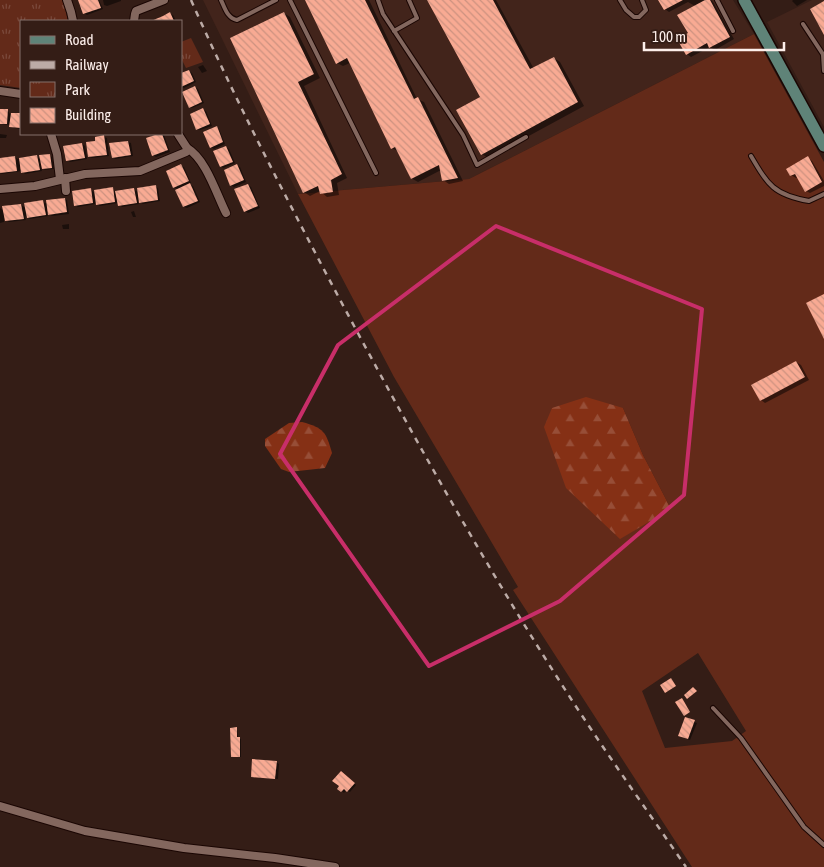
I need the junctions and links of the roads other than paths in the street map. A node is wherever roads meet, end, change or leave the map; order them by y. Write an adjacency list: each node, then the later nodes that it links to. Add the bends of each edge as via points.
1 (66, 0): 12 (street)
2 (221, 0): 3 (lane, via 228,15 237,20)
3 (276, 0)
4 (290, 0): 27 (lane)
5 (378, 0): 15 (lane)
6 (409, 0): 15 (lane, via 416,18)
7 (620, 0): 8 (lane, via 634,17 646,10)
8 (642, 0)
9 (717, 0): 16 (lane)
10 (744, 0): 24 (street)
11 (167, 3): 13 (street, via 136,11)
12 (73, 20)
13 (134, 20)
14 (803, 24): 17 (lane)
15 (394, 31): 23 (lane, via 463,136 477,165)
16 (733, 31)
17 (824, 55): 18 (lane)
18 (824, 71)
19 (0, 91): 20 (street)
20 (20, 94)
21 (51, 135): 28 (street)
22 (179, 135): 25 (street)
23 (526, 137)
24 (824, 146)
25 (187, 148): 28 (street, via 180,155 140,171); 32 (street, via 203,165)
26 (751, 156): 31 (lane, via 767,182 779,192 809,201)
27 (376, 173)
28 (63, 178): 29 (street, via 36,186); 30 (street)
29 (0, 189)
30 (66, 191)
31 (824, 194)
32 (226, 212)
33 (714, 708): 35 (lane, via 741,738 804,827)
34 (0, 806): 36 (street, via 95,832 184,848)
35 (824, 845)
36 (335, 867)

